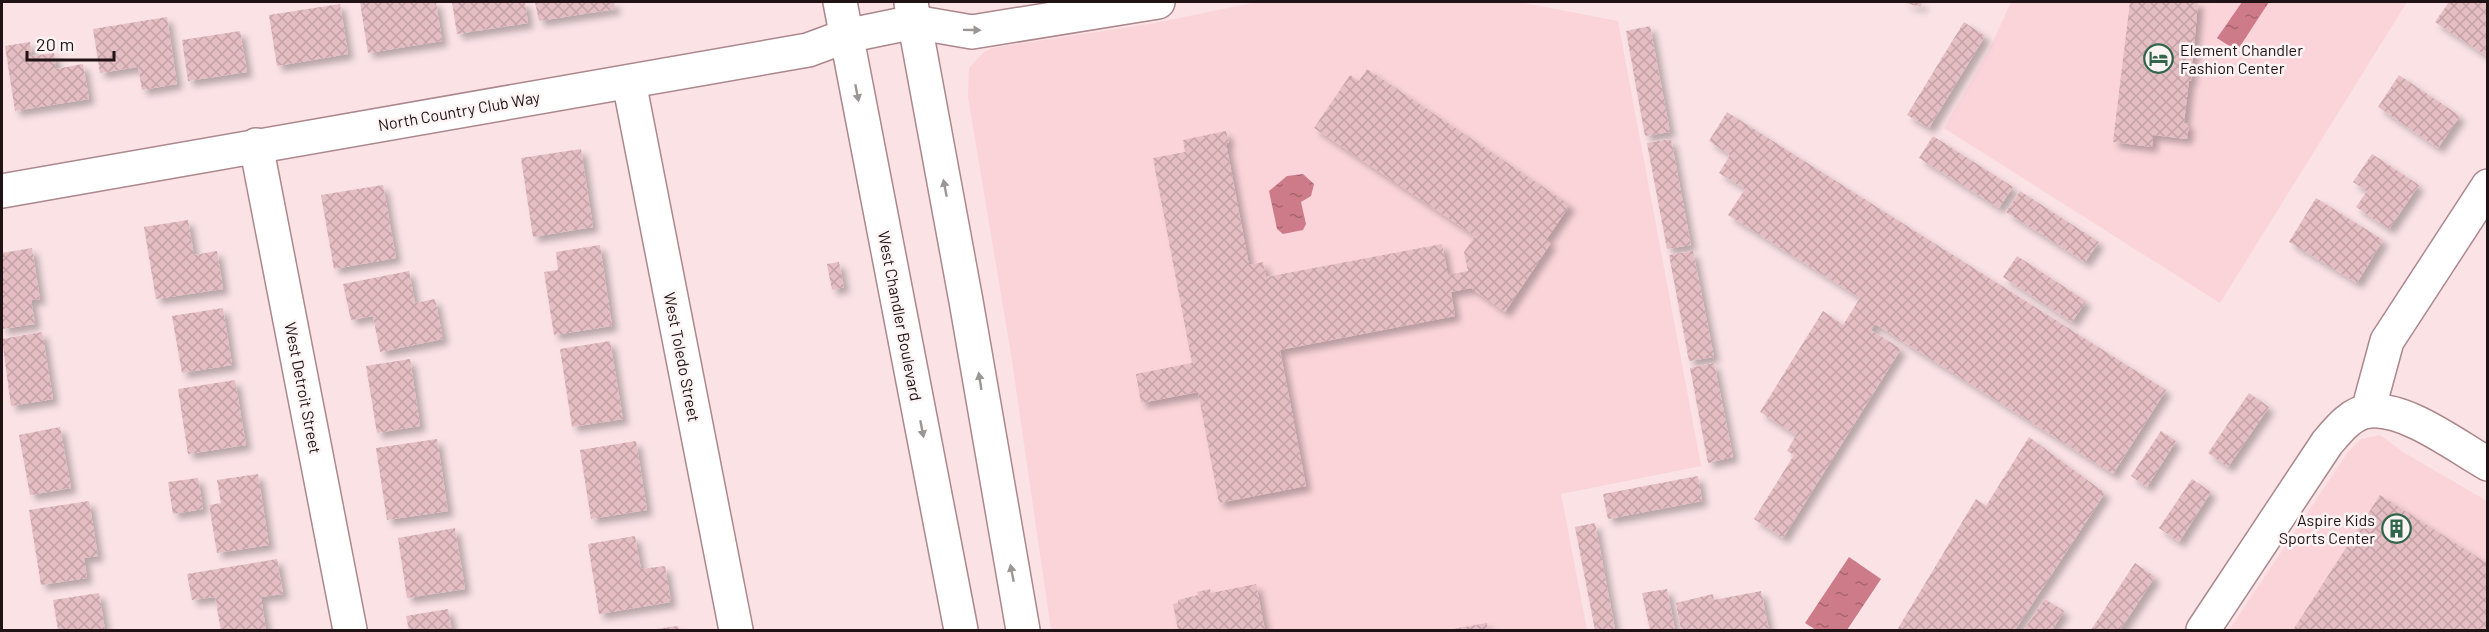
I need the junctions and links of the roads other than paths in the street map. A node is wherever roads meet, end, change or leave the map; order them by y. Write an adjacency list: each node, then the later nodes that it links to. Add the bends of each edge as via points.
1 (840, 2): 5 (street, West Chandler Boulevard)
2 (940, 2): 4 (street)
3 (1158, 2): 4 (street, one-way to 3, via 972,32)
4 (912, 12): 5 (street, North Country Club Way); 15 (street, one-way to 4)
5 (846, 36): 6 (street, North Country Club Way, via 808,50); 14 (street, West Chandler Boulevard, one-way to 14)
6 (629, 82): 7 (street, North Country Club Way); 13 (street, West Toledo Street)
7 (256, 145): 9 (street, North Country Club Way); 12 (street, West Detroit Street)
8 (2487, 186): 10 (street, via 2387,341)
9 (2, 190)
10 (2368, 411): 11 (street, via 2408,418); 16 (street, via 2344,423 2326,443)
11 (2487, 464)
12 (350, 630)
13 (736, 630)
14 (961, 630)
15 (1023, 630)
16 (2203, 630)

